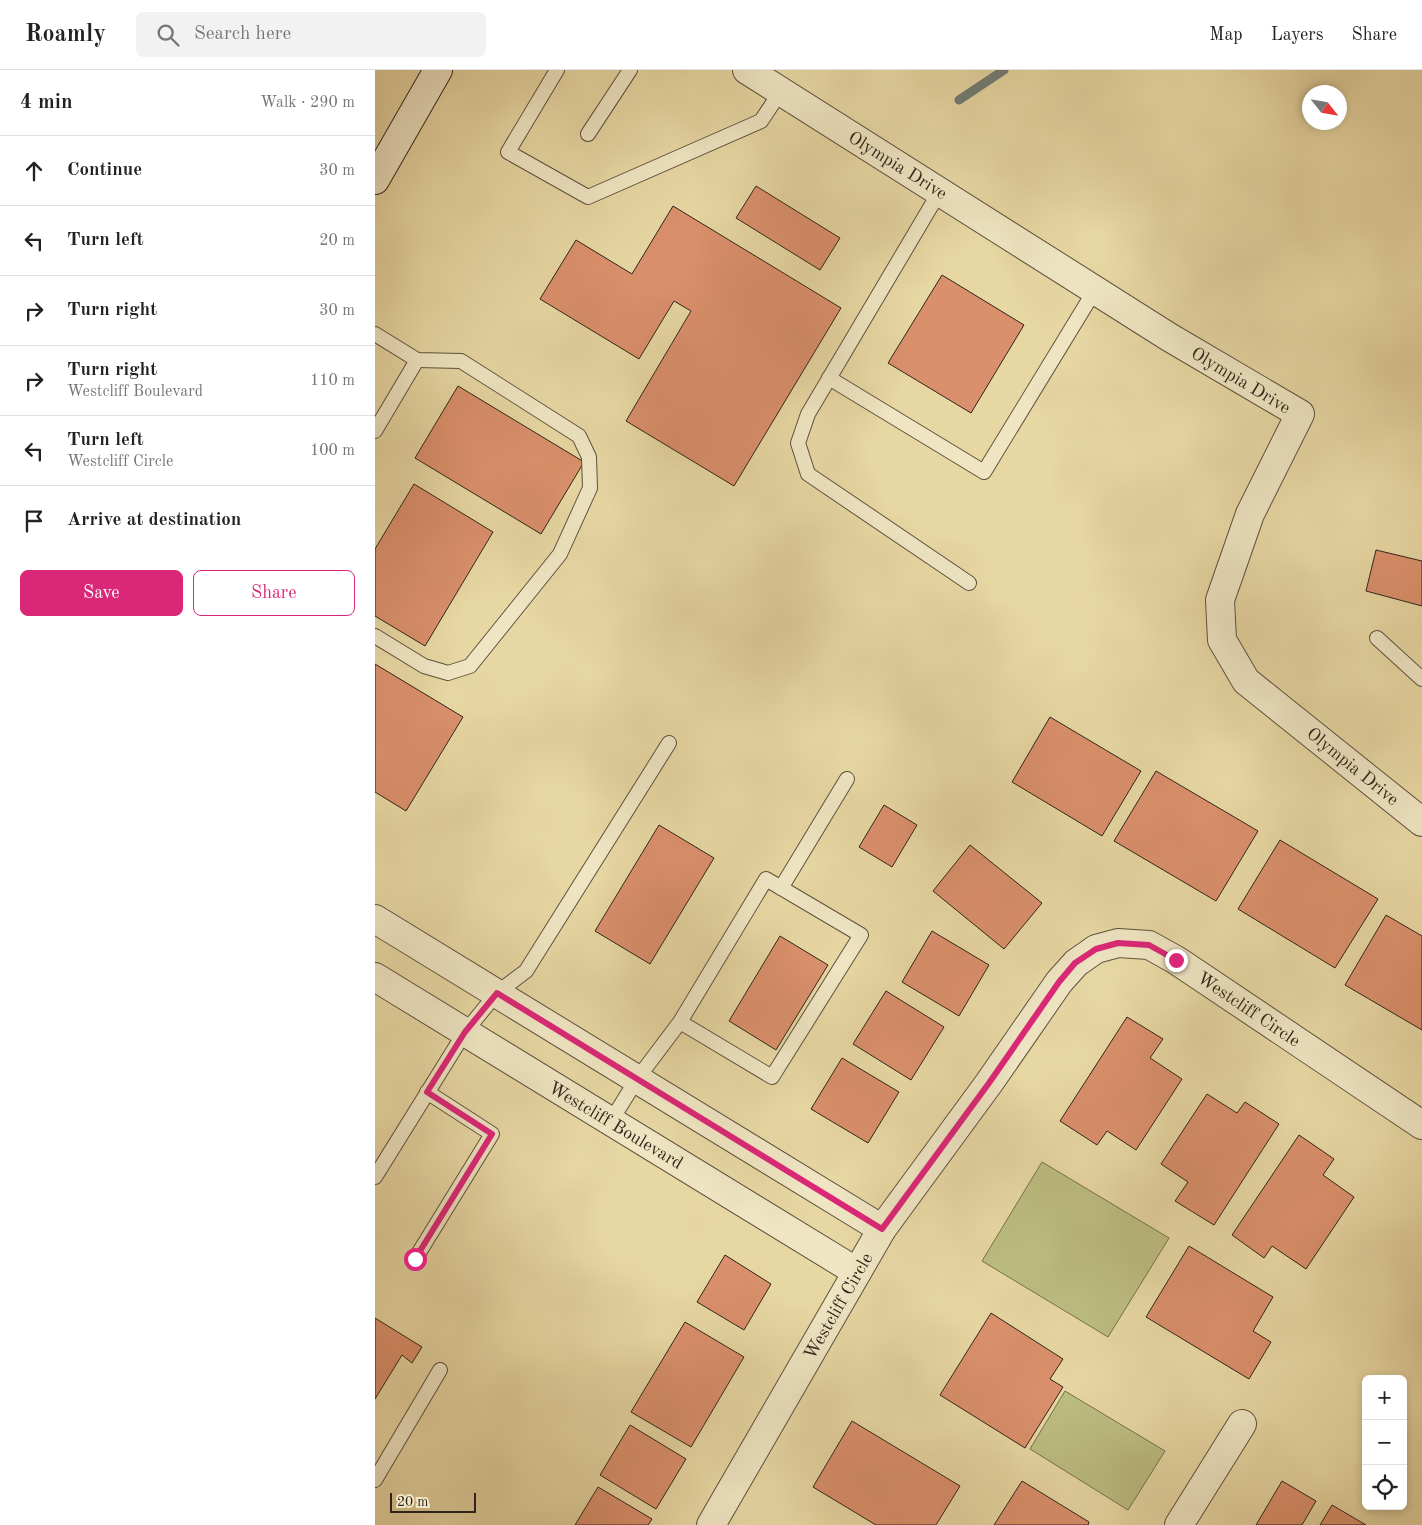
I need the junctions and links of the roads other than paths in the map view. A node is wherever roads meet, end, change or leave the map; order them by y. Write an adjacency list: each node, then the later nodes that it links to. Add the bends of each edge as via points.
1 (438, 70): 6 (street)
2 (557, 70): 4 (lane, via 508,152 588,197 761,121)
3 (630, 70): 5 (lane)
4 (765, 78): 7 (street, Olympia Drive)
5 (588, 134)
6 (375, 180)
7 (940, 191): 8 (street, Olympia Drive); 11 (lane)
8 (1095, 290): 11 (lane, via 984,472); 19 (street, Olympia Drive, via 1300,414 1250,514 1220,600 1222,640 1246,681)
9 (375, 334): 10 (lane)
10 (417, 360): 12 (lane); 14 (lane, via 461,361 579,436 589,456 590,488 559,554 470,666 448,673 424,666)
11 (829, 378): 13 (lane, via 808,414 798,443 808,474)
12 (375, 431)
13 (969, 583)
14 (375, 636)
15 (1377, 638): 16 (lane)
16 (1422, 679)
17 (669, 743): 23 (lane, via 526,971)
18 (847, 780): 20 (lane)
19 (1418, 811)
20 (781, 888): 24 (lane, via 766,880); 24 (lane, via 861,935 772,1077)
21 (375, 919): 23 (street)
22 (375, 977): 25 (street, Westcliff Boulevard)
23 (497, 993): 25 (lane); 26 (street)
24 (680, 1022): 26 (lane)
25 (465, 1032): 27 (lane); 28 (street, Westcliff Boulevard)
26 (637, 1079): 28 (lane); 31 (street)
27 (427, 1092): 30 (lane); 32 (lane, via 492,1134)
28 (611, 1121): 33 (street, Westcliff Boulevard)
29 (1422, 1125): 31 (street, Westcliff Circle, via 1176,960 1149,945 1118,943 1096,949 1075,963 1059,982)
30 (375, 1176)
31 (882, 1229): 33 (street, Westcliff Circle)
32 (415, 1259)
33 (857, 1272): 37 (street, Westcliff Circle)
34 (440, 1370): 36 (lane)
35 (1242, 1424): 38 (street)
36 (375, 1480)
37 (711, 1525)
38 (1179, 1525)

